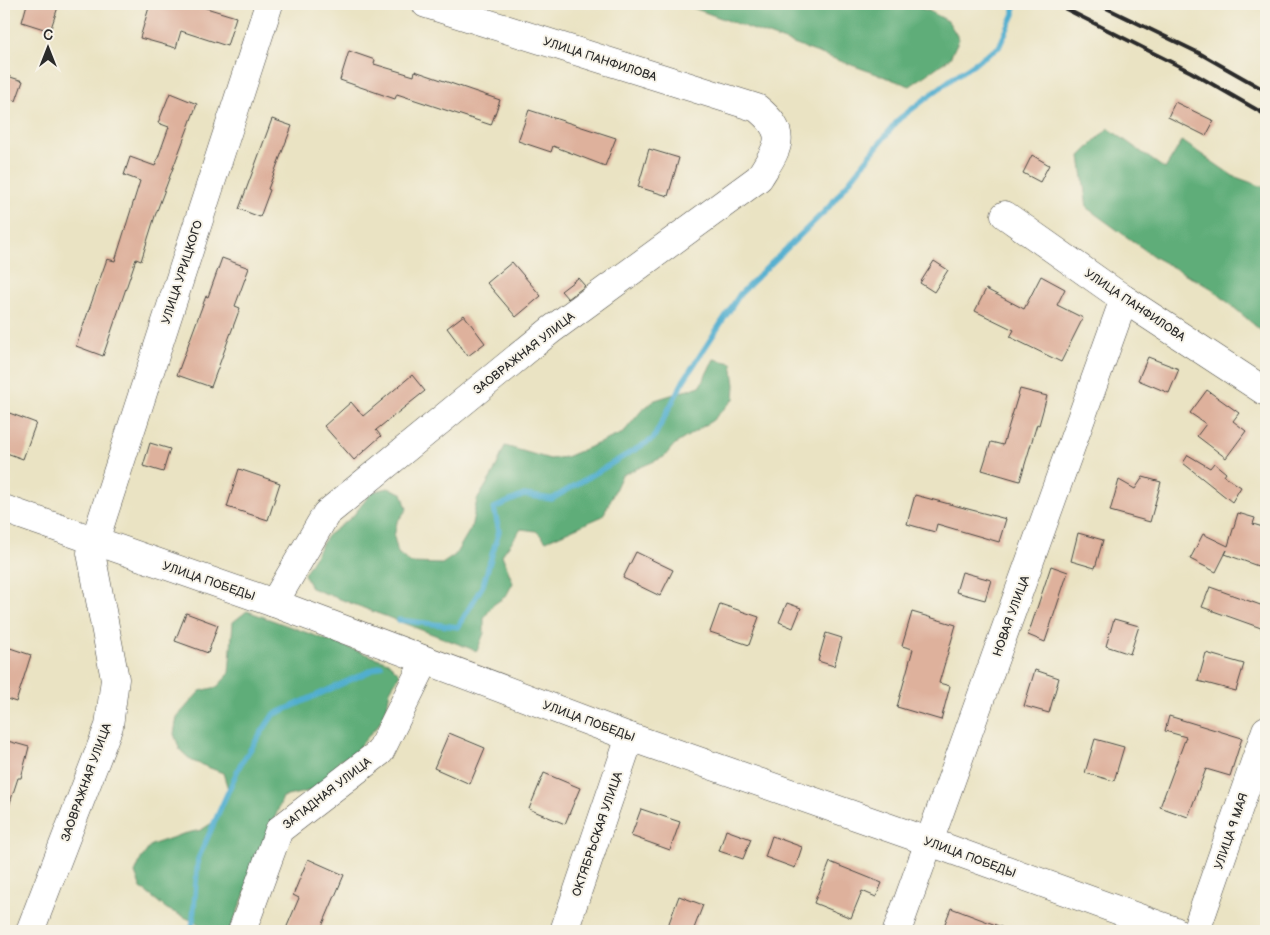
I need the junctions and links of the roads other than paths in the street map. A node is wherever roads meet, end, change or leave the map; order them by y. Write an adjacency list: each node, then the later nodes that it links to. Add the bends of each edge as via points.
1 (269, 4): 8 (street, УЛИЦА УРИЦКОГО)
2 (426, 4): 3 (street, УЛИЦА ПАНФИЛОВА, via 758,108)
3 (771, 119): 9 (street, ЗАОВРАЖНАЯ УЛИЦА, via 778,133 776,151 759,178 551,330 326,514)
4 (1005, 215): 5 (street, УЛИЦА ПАНФИЛОВА)
5 (1124, 299): 6 (street, УЛИЦА ПАНФИЛОВА); 13 (street, НОВАЯ УЛИЦА)
6 (1266, 392)
7 (4, 509): 8 (street, УЛИЦА ПОБЕДЫ)
8 (95, 541): 9 (street, УЛИЦА ПОБЕДЫ); 14 (street, ЗАОВРАЖНАЯ УЛИЦА, via 90,553 114,679 109,726)
9 (274, 603): 10 (street, УЛИЦА ПОБЕДЫ)
10 (425, 661): 12 (street, УЛИЦА ПОБЕДЫ); 15 (street, ЗАПАДНАЯ УЛИЦА, via 380,752 279,830)
11 (1266, 730): 19 (street, УЛИЦА 9 МАЯ)
12 (630, 737): 13 (street, УЛИЦА ПОБЕДЫ); 16 (street, ОКТЯБРЬСКАЯ УЛИЦА)
13 (930, 842): 17 (street, НОВАЯ УЛИЦА); 18 (street, УЛИЦА ПОБЕДЫ)
14 (30, 931)
15 (242, 931)
16 (564, 931)
17 (897, 931)
18 (1175, 931)
19 (1196, 931)

